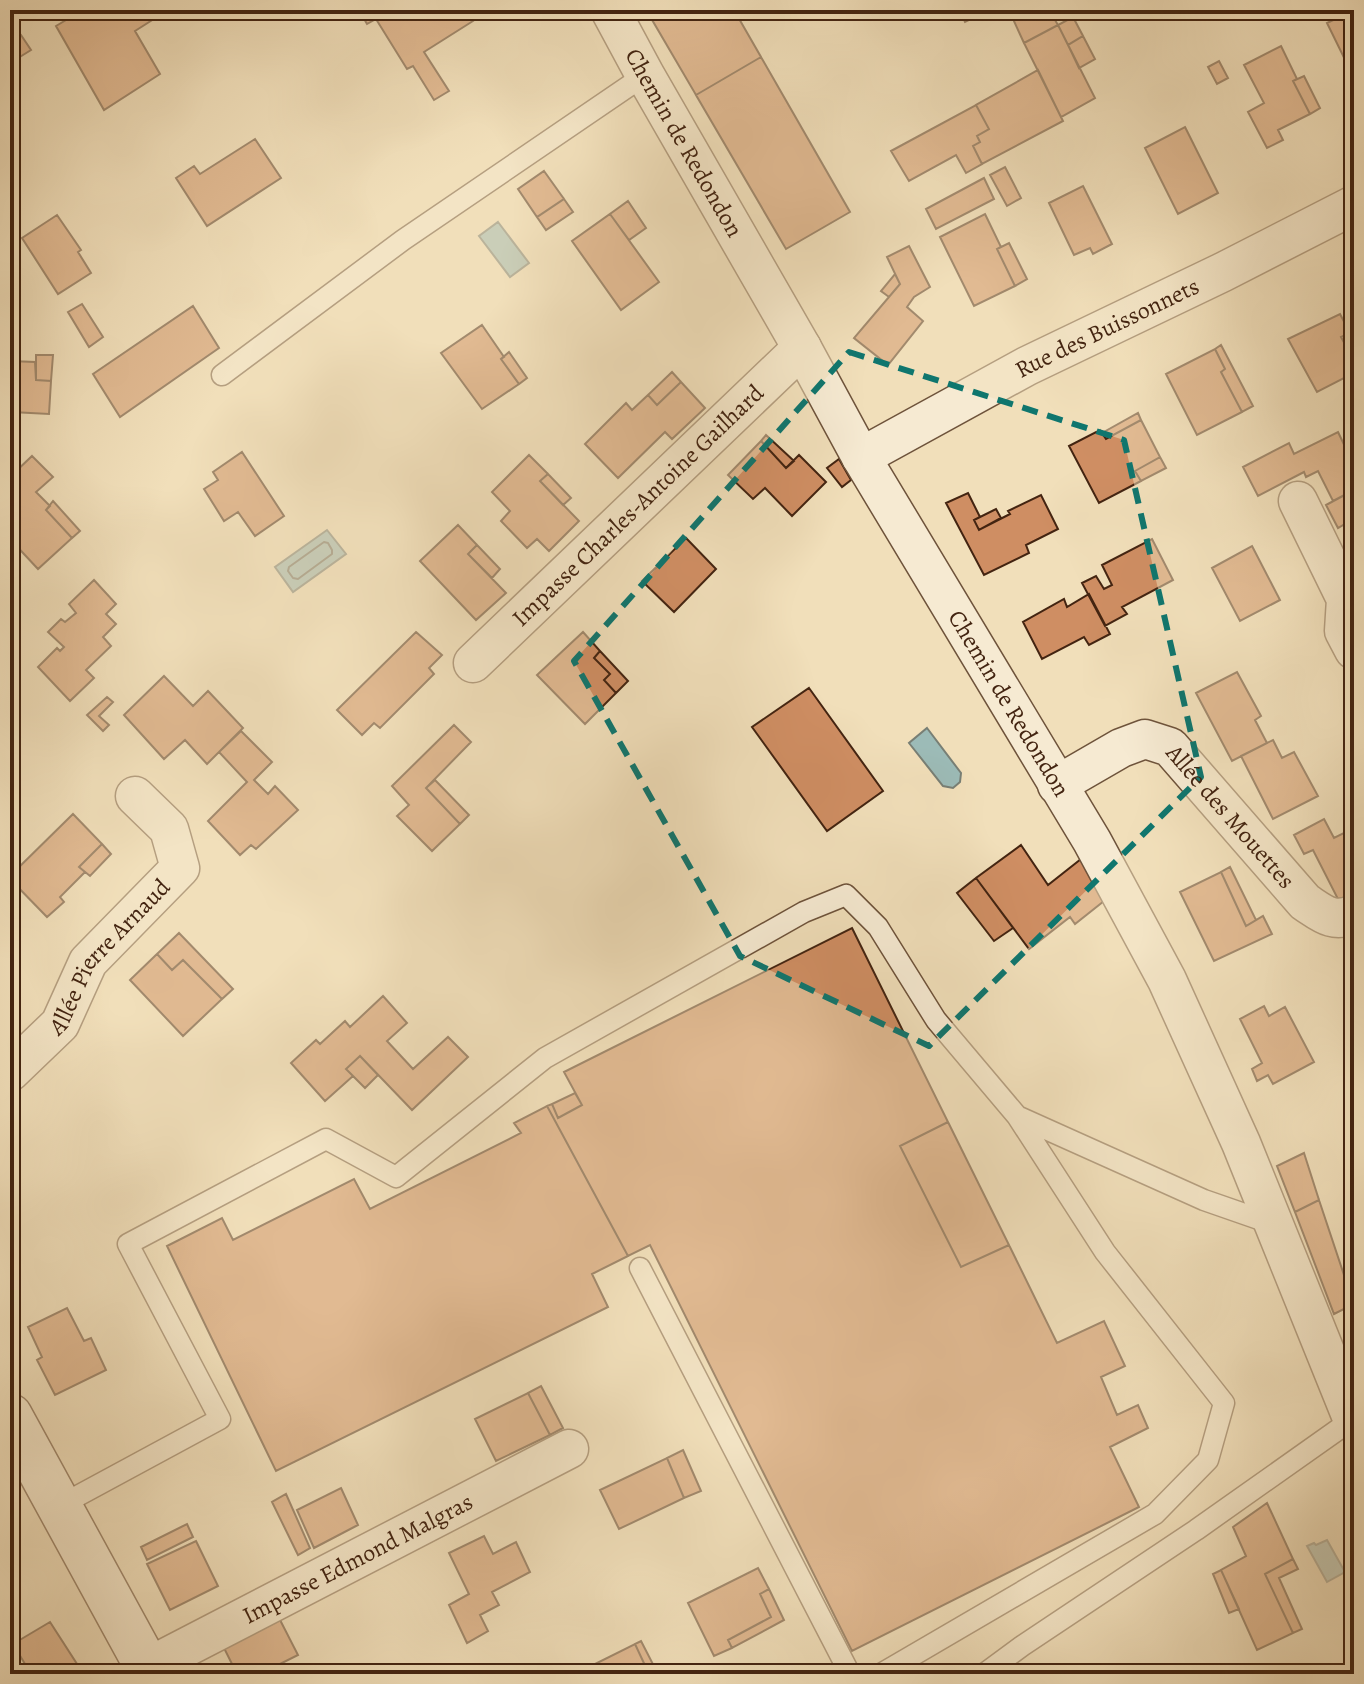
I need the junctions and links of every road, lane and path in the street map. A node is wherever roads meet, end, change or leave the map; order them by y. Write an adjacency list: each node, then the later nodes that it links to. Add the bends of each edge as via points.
1 (610, 10): 2 (street, Chemin de Redondon)
2 (645, 75): 4 (street, Chemin de Redondon); 5 (lane, via 403,240)
3 (1354, 205): 6 (street, Rue des Buissonnets, via 1027,366)
4 (802, 348): 6 (street, Chemin de Redondon); 9 (street, Impasse Charles-Antoine Gailhard)
5 (222, 375)
6 (861, 457): 10 (street, Chemin de Redondon)
7 (1298, 501): 8 (street, via 1346,599 1344,631)
8 (1354, 650)
9 (473, 663)
10 (1057, 785): 12 (street, Allée des Mouettes, via 1145,739 1170,747 1305,902 1328,917); 15 (street, Chemin de Redondon, via 1167,980)
11 (135, 796): 13 (street, Allée Pierre Arnaud, via 169,829 180,868 88,962 60,1024)
12 (1354, 914)
13 (10, 1072)
14 (1017, 1116): 15 (lane, via 1204,1200); 20 (lane, via 936,1020 878,927 846,895 818,906 545,1058 396,1177 326,1139 128,1244 220,1419); 23 (lane, via 1105,1252 1224,1403 1208,1460 1155,1514)
15 (1273, 1224): 18 (street, Chemin de Redondon)
16 (640, 1268): 22 (lane)
17 (10, 1416): 20 (street)
18 (1353, 1421): 24 (lane)
19 (569, 1449): 21 (street, Impasse Edmond Malgras)
20 (59, 1506): 21 (street)
21 (150, 1670)
22 (850, 1674)
23 (881, 1674)
24 (984, 1674)

